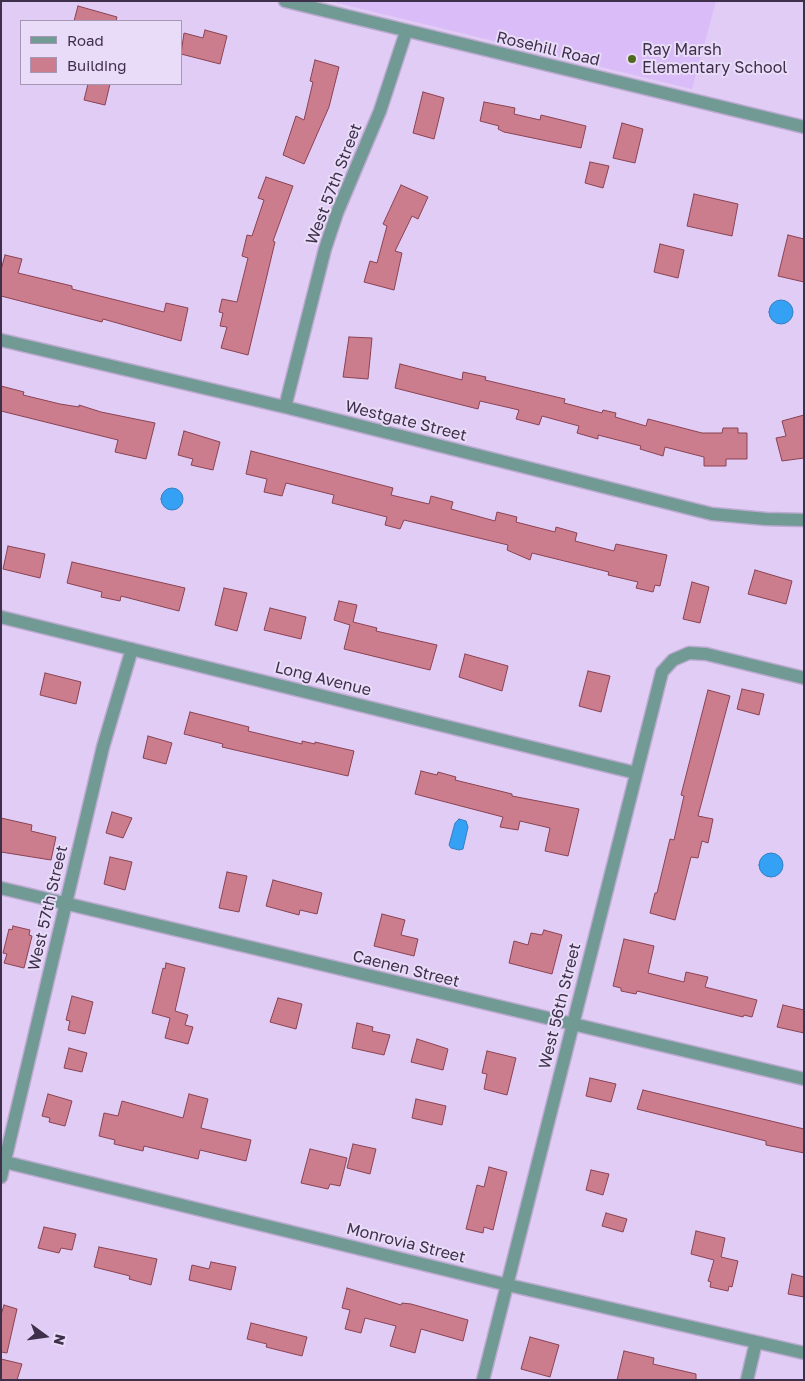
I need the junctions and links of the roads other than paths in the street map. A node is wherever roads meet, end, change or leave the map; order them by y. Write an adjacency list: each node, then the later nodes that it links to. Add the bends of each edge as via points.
1 (285, 1): 2 (street, Rosehill Road)
2 (406, 32): 3 (street, Rosehill Road); 5 (street, West 57th Street, via 380,112 325,249)
3 (804, 127)
4 (1, 340): 5 (street, Westgate Street)
5 (285, 407): 6 (street, Westgate Street, via 712,514)
6 (804, 520)
7 (1, 617): 8 (street, Long Avenue)
8 (132, 649): 10 (street, Long Avenue); 12 (street, West 57th Street)
9 (804, 678): 10 (street, West 56th Street, via 706,654 689,653 673,660 662,672)
10 (636, 773): 13 (street, West 56th Street)
11 (1, 888): 12 (street, Caenen Street)
12 (65, 904): 13 (street, Caenen Street); 15 (street, West 57th Street)
13 (572, 1023): 14 (street, Caenen Street); 17 (street, West 56th Street)
14 (804, 1079)
15 (3, 1161): 16 (street, West 57th Street); 17 (street, Monrovia Street)
16 (1, 1176)
17 (508, 1285): 18 (street, Monrovia Street); 20 (street, West 56th Street)
18 (756, 1342): 19 (street, Monrovia Street); 21 (street)
19 (804, 1353)
20 (483, 1380)
21 (746, 1380)

